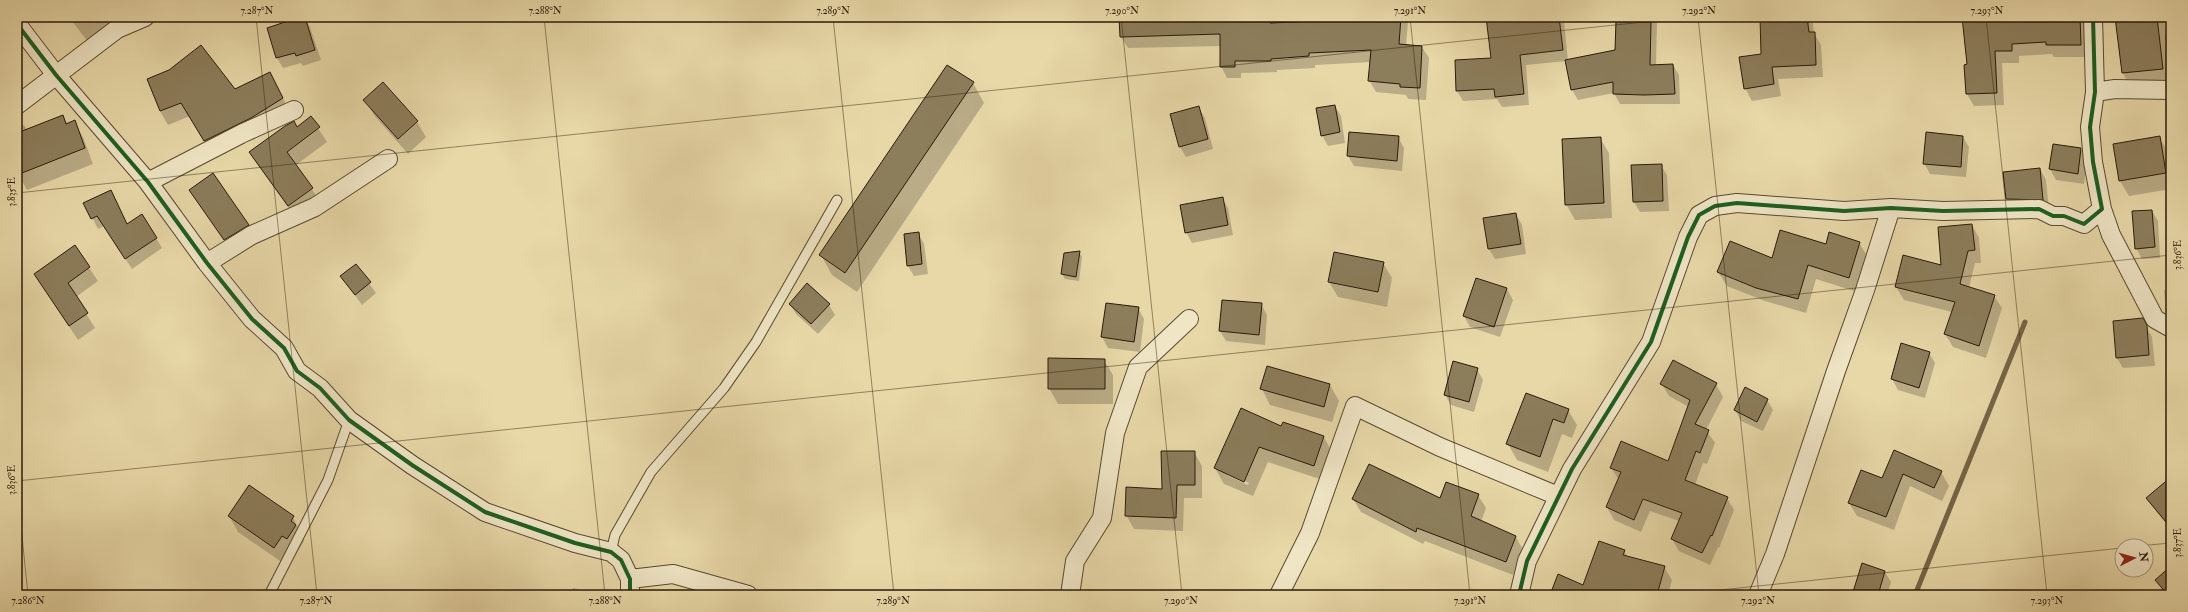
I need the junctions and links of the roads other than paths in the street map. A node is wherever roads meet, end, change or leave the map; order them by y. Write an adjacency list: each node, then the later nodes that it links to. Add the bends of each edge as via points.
1 (145, 17): 4 (street, via 117,29)
2 (2093, 17): 6 (street)
3 (17, 24): 4 (street)
4 (56, 74): 7 (street); 10 (street)
5 (2171, 90): 6 (street, via 2115,88)
6 (2095, 92): 13 (street, via 2090,127 2093,162)
7 (17, 105)
8 (294, 110): 10 (street)
9 (388, 159): 14 (street, via 316,207 252,235)
10 (148, 182): 14 (street)
11 (837, 200): 19 (lane, via 756,342 724,388 650,472 615,535)
12 (1891, 208): 13 (street, via 1943,211 2039,209 2053,216 2064,216 2084,224); 18 (street, via 1844,211 1737,203 1715,206 1699,215 1688,237 1651,342); 26 (street, via 1778,547)
13 (2102, 209): 16 (street, via 2111,235 2155,319)
14 (207, 263): 17 (street, via 252,319 284,348 297,371 320,388)
15 (1189, 320): 23 (street, via 1138,367 1115,433 1102,518 1075,561)
16 (2171, 328)
17 (349, 420): 19 (street, via 485,512 575,543); 21 (lane, via 328,480)
18 (1558, 496): 24 (street, via 1440,447 1355,406 1310,533); 25 (street, via 1527,561)
19 (611, 552): 20 (street, via 621,560)
20 (630, 587): 22 (street, via 673,574)
21 (269, 595)
22 (748, 595)
23 (1070, 595)
24 (1279, 595)
25 (1519, 595)
26 (1758, 595)

